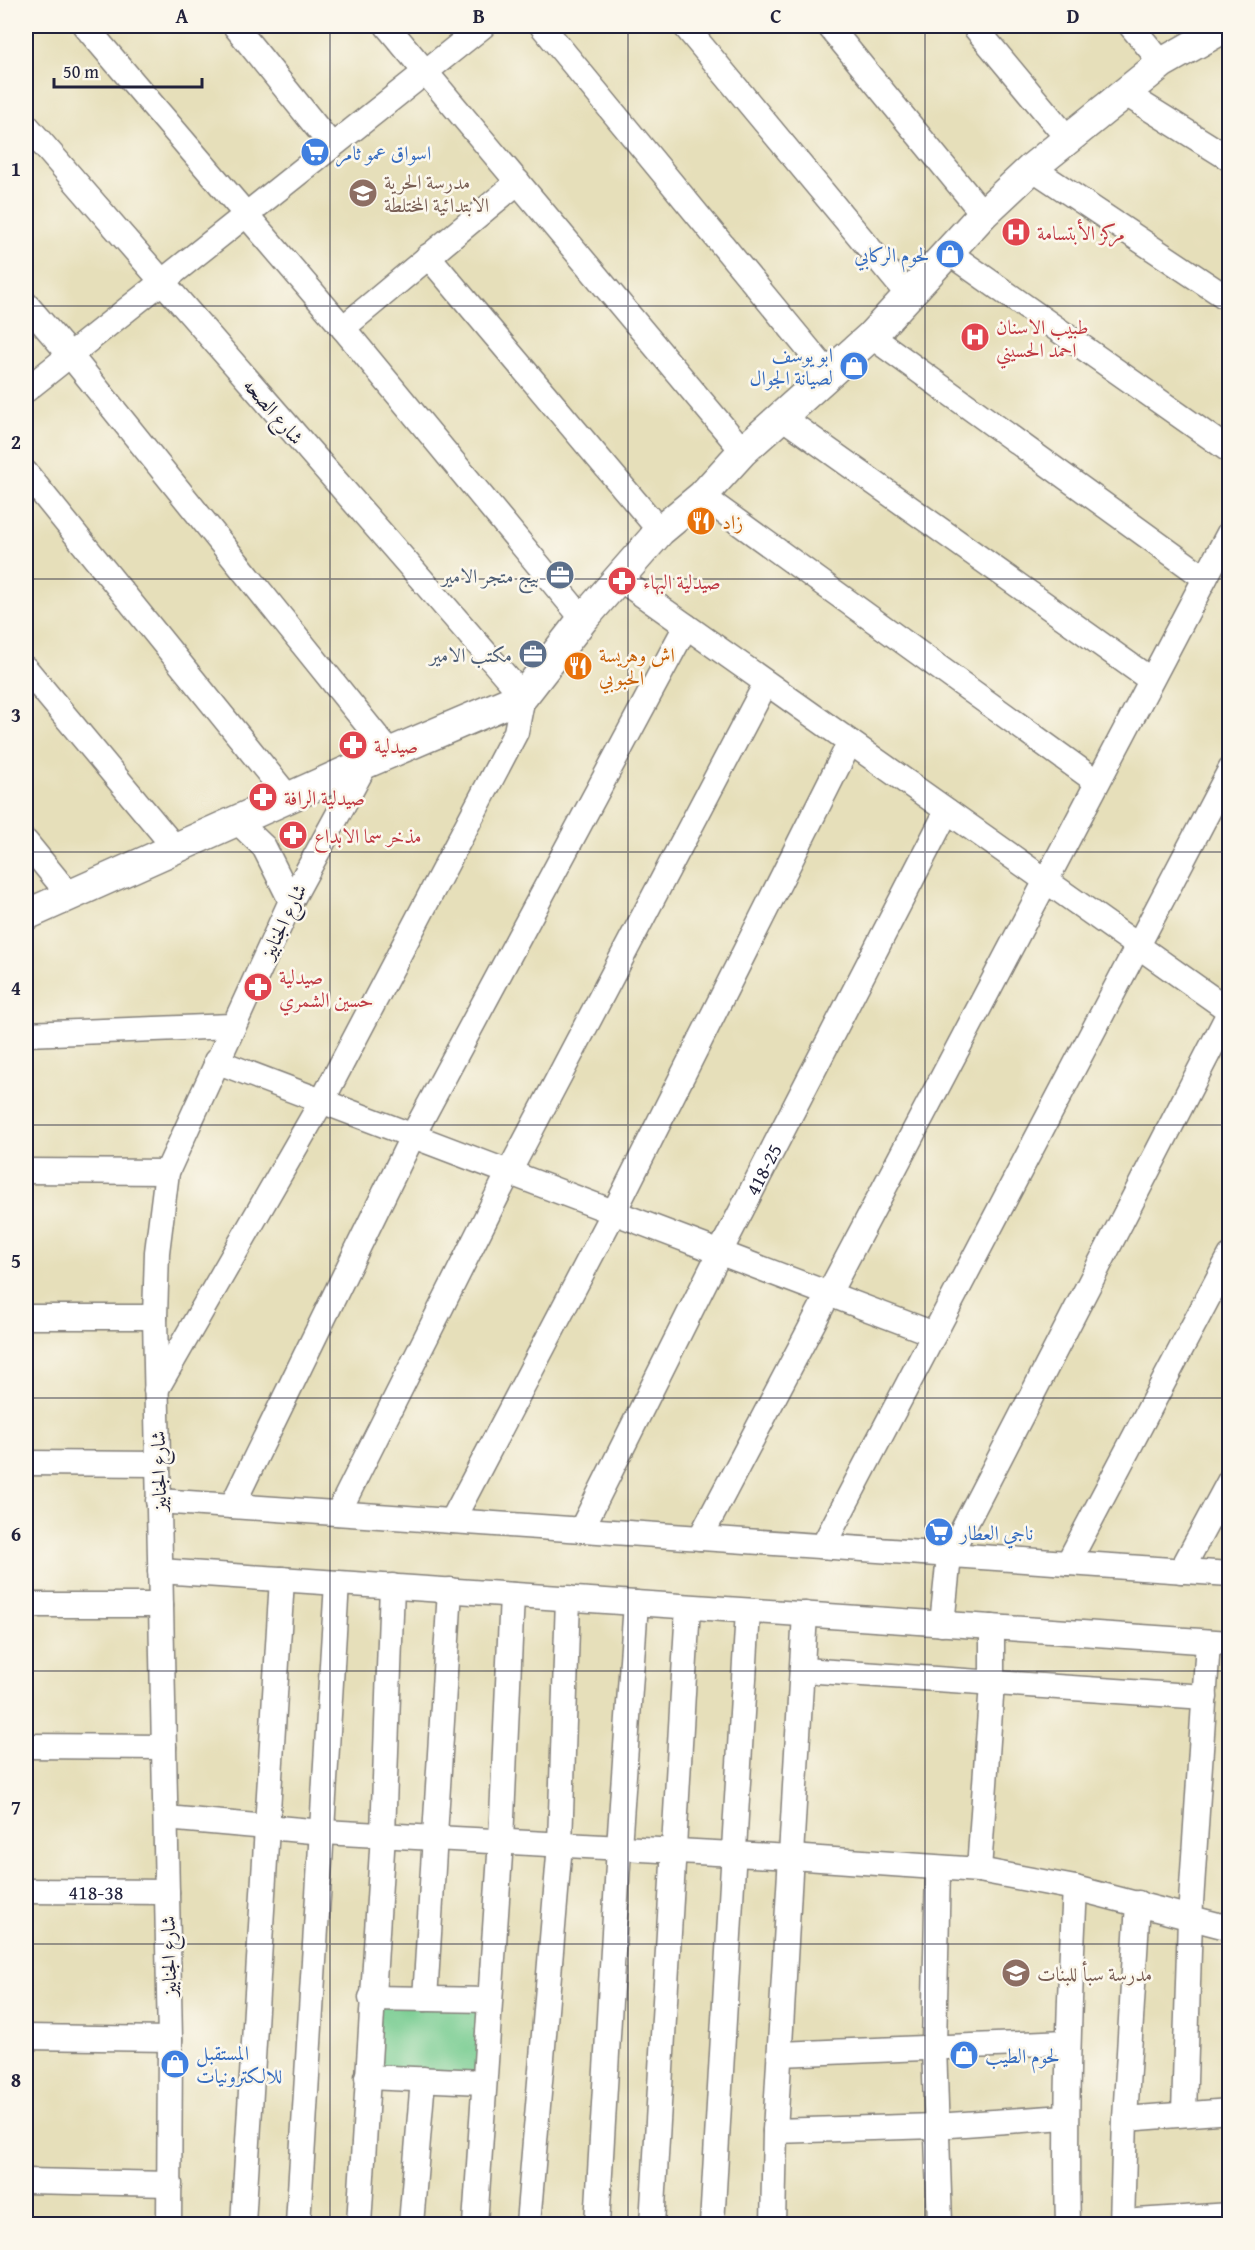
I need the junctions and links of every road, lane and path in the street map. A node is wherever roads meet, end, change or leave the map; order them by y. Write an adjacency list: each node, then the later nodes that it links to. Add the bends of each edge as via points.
1 (85, 26): 21 (street)
2 (235, 26): 17 (street)
3 (387, 26): 13 (street)
4 (483, 26): 13 (street)
5 (542, 26): 32 (street)
6 (685, 26): 26 (street)
7 (829, 26): 22 (street)
8 (974, 26): 16 (street)
9 (1131, 26): 12 (street)
10 (1155, 26): 12 (street)
11 (1226, 28): 12 (street)
12 (1162, 63): 14 (street)
13 (425, 72): 17 (street); 20 (street)
14 (1126, 94): 16 (street); 18 (street)
15 (26, 125): 25 (street, شارع الصحه)
16 (1068, 139): 19 (street)
17 (332, 146): 21 (street)
18 (1230, 159)
19 (1032, 168): 22 (street); 27 (street)
20 (518, 182): 24 (street); 35 (street)
21 (246, 214): 25 (street); 29 (street)
22 (983, 214): 23 (street)
23 (949, 253): 26 (street); 36 (street)
24 (428, 256): 29 (street); 39 (street)
25 (161, 282): 31 (street); 48 (street, شارع الصحه)
26 (909, 296): 30 (street)
27 (1230, 300)
28 (26, 304): 31 (street)
29 (343, 328): 43 (street)
30 (872, 336): 32 (street); 41 (street)
31 (70, 355): 33 (street); 50 (street)
32 (828, 373): 34 (street)
33 (26, 390)
34 (782, 417): 35 (street); 46 (street)
35 (743, 451): 38 (street)
36 (1230, 451)
37 (26, 473): 53 (street)
38 (702, 496): 39 (street); 52 (street)
39 (660, 531): 42 (street)
40 (1230, 531): 41 (street)
41 (1205, 578): 46 (street)
42 (620, 579): 43 (street); 44 (street)
43 (583, 619): 48 (street)
44 (686, 626): 47 (street); 68 (street)
45 (26, 669): 57 (street)
46 (1151, 680): 52 (street)
47 (766, 683): 49 (street); 71 (street)
48 (523, 696): 50 (street); 67 (street, via 516,732)
49 (850, 742): 54 (street); 72 (street)
50 (378, 758): 53 (street); 60 (street, شارع الجنابيز)
51 (1230, 770): 62 (street)
52 (1097, 782): 58 (street)
53 (288, 797): 55 (street)
54 (947, 811): 58 (street); 73 (street, 418-25)
55 (237, 820): 57 (street); 60 (street, via 264,847)
56 (26, 842): 59 (street)
57 (176, 849): 59 (street)
58 (1046, 880): 62 (street); 75 (street)
59 (70, 896): 61 (street)
60 (291, 901): 64 (street, شارع الجنابيز)
61 (26, 915)
62 (1138, 945): 63 (street); 78 (street)
63 (1230, 1011): 90 (street)
64 (232, 1026): 65 (street); 66 (street, شارع الجنابيز)
65 (26, 1034)
66 (216, 1061): 67 (street); 70 (street, شارع الجنابيز)
67 (322, 1101): 68 (street); 79 (street)
68 (413, 1135): 71 (street); 84 (street)
69 (26, 1171): 70 (street)
70 (167, 1172): 77 (street, شارع الجنابيز, via 157,1252)
71 (509, 1172): 72 (street); 85 (street)
72 (614, 1212): 73 (street); 86 (street)
73 (720, 1252): 75 (street); 87 (street, 418-25)
74 (1230, 1256): 91 (street)
75 (828, 1294): 78 (street); 88 (street)
76 (26, 1317): 77 (street)
77 (155, 1317): 79 (street, شارع الجنابيز)
78 (934, 1334): 89 (street)
79 (156, 1390): 81 (street, شارع الجنابيز)
80 (26, 1462): 81 (street)
81 (158, 1464): 83 (street, شارع الجنابيز)
82 (1230, 1480): 93 (street)
83 (158, 1501): 84 (street); 92 (street, شارع الجنابيز)
84 (232, 1506): 85 (street)
85 (338, 1513): 86 (street)
86 (452, 1521): 87 (street)
87 (581, 1530): 88 (street)
88 (700, 1538): 89 (street)
89 (823, 1546): 90 (street)
90 (949, 1556): 91 (street); 107 (street)
91 (1068, 1563): 93 (street)
92 (160, 1570): 95 (street); 103 (street, شارع الجنابيز)
93 (1181, 1570): 94 (street)
94 (1230, 1574)
95 (282, 1579): 96 (street); 116 (street)
96 (337, 1583): 97 (street); 117 (street)
97 (392, 1586): 98 (street); 118 (street)
98 (450, 1590): 99 (street); 119 (street)
99 (512, 1595): 100 (street); 120 (street)
100 (568, 1598): 101 (street); 121 (street)
101 (636, 1603): 104 (street); 122 (street)
102 (26, 1605): 103 (street)
103 (161, 1605): 114 (street, شارع الجنابيز)
104 (688, 1607): 105 (street); 123 (street)
105 (748, 1611): 106 (street); 124 (street)
106 (805, 1614): 107 (street); 110 (street)
107 (942, 1624): 108 (street)
108 (992, 1627): 109 (street); 111 (street)
109 (1219, 1642): 112 (street)
110 (803, 1670): 111 (street); 125 (street)
111 (992, 1683): 112 (street); 127 (street)
112 (1205, 1696): 132 (street)
113 (26, 1746): 114 (street)
114 (164, 1747): 115 (street, شارع الجنابيز)
115 (166, 1818): 116 (street); 130 (street, شارع الجنابيز)
116 (267, 1827): 117 (street); 155 (street)
117 (323, 1832): 118 (street); 156 (street)
118 (382, 1834): 119 (street); 134 (street)
119 (436, 1837): 120 (street); 135 (street)
120 (501, 1840): 121 (street); 136 (street)
121 (560, 1844): 122 (street); 160 (street)
122 (618, 1847): 123 (street); 161 (street)
123 (672, 1850): 124 (street); 162 (street)
124 (735, 1854): 125 (street); 163 (street)
125 (791, 1857): 126 (street); 141 (street)
126 (938, 1868): 127 (street); 140 (street)
127 (979, 1870): 128 (street)
128 (1076, 1888): 131 (street); 139 (street)
129 (26, 1891): 130 (street, 418-38)
130 (167, 1892): 138 (street, شارع الجنابيز)
131 (1138, 1903): 132 (street); 148 (street)
132 (1190, 1918): 133 (street); 146 (street)
133 (1230, 1928)
134 (371, 1998): 135 (street); 142 (street)
135 (425, 1999): 136 (street)
136 (489, 2000): 144 (street)
137 (26, 2037): 138 (street)
138 (170, 2039): 152 (street, شارع الجنابيز)
139 (1067, 2042): 140 (street); 147 (street)
140 (934, 2046): 141 (street); 149 (street)
141 (780, 2054): 150 (street)
142 (367, 2077): 143 (street); 157 (street)
143 (423, 2079): 144 (street); 158 (street)
144 (483, 2082): 159 (street)
145 (1230, 2111): 146 (street)
146 (1184, 2113): 148 (street)
147 (1065, 2117): 149 (street); 166 (street)
148 (1125, 2119): 167 (street)
149 (936, 2126): 150 (street); 165 (street)
150 (775, 2131): 164 (street)
151 (26, 2181): 152 (street)
152 (170, 2184): 154 (street, شارع الجنابيز)
153 (1230, 2218): 168 (street)
154 (169, 2224)
155 (243, 2224)
156 (298, 2224)
157 (359, 2224)
158 (411, 2224)
159 (475, 2224)
160 (528, 2224)
161 (597, 2224)
162 (652, 2224)
163 (712, 2224)
164 (773, 2224)
165 (940, 2224)
166 (1068, 2224)
167 (1122, 2224)
168 (1137, 2224)

